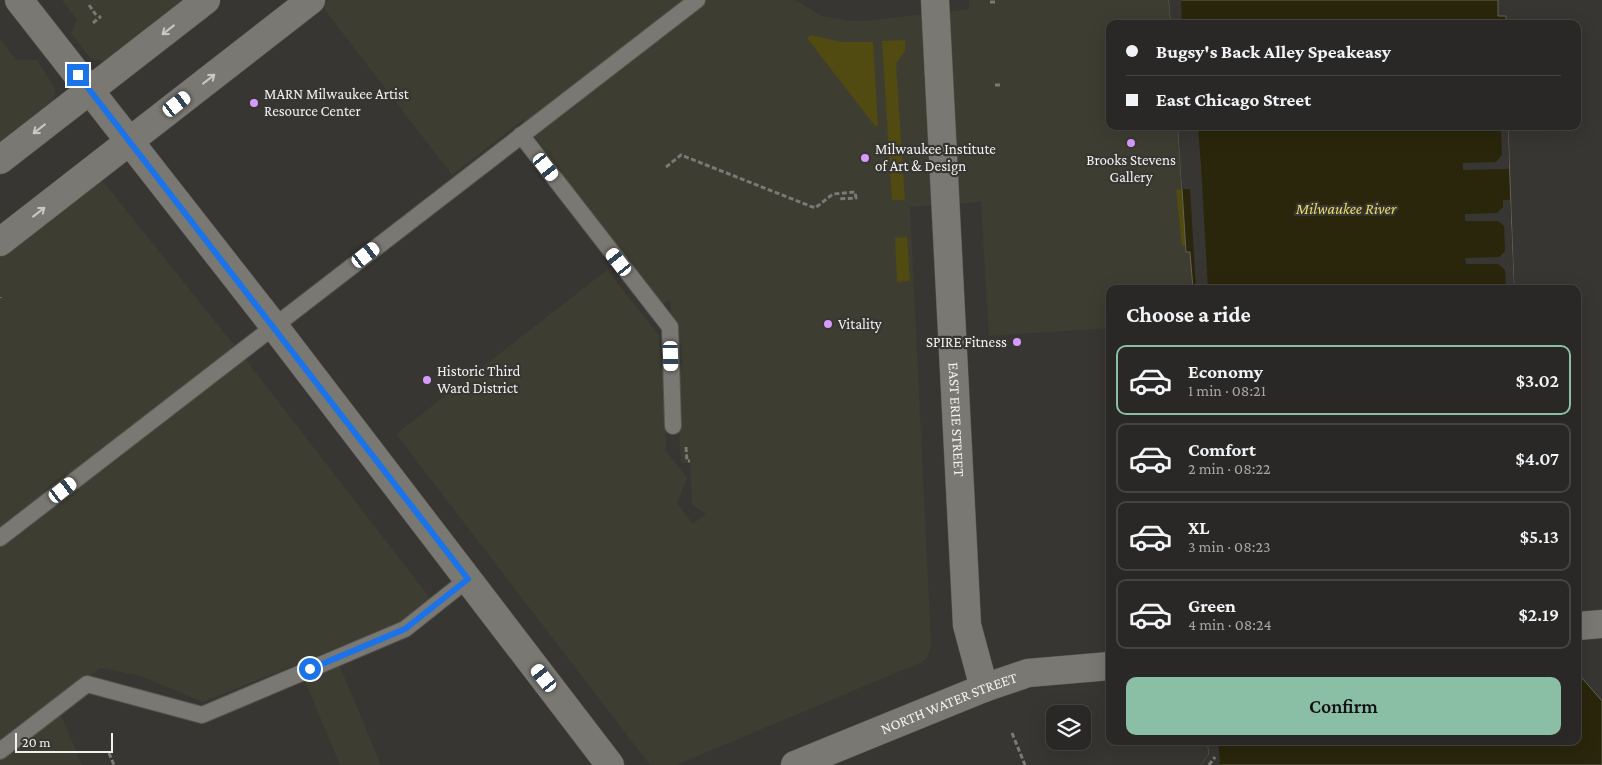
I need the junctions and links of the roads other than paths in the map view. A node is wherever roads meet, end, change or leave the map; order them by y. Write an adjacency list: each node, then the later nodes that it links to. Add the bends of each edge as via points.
1 (20, 0): 6 (street)
2 (206, 0): 6 (street, one-way to 6)
3 (311, 0): 8 (street, one-way to 3)
4 (697, 0): 7 (lane)
5 (935, 0): 18 (street, EAST ERIE STREET, via 967,625)
6 (90, 90): 8 (street); 9 (street, one-way to 9)
7 (522, 135): 11 (lane); 12 (lane, via 670,328)
8 (130, 141): 10 (street, one-way to 8); 11 (street)
9 (0, 160)
10 (0, 242)
11 (274, 326): 13 (lane); 14 (street)
12 (673, 426)
13 (0, 538)
14 (468, 579): 19 (lane, via 405,629 202,714 87,684); 20 (street)
15 (1602, 624): 16 (street)
16 (1581, 626)
17 (1106, 666): 18 (street, NORTH WATER STREET, via 1028,673)
18 (984, 688): 21 (street, NORTH WATER STREET)
19 (0, 751)
20 (610, 765)
21 (795, 765)

